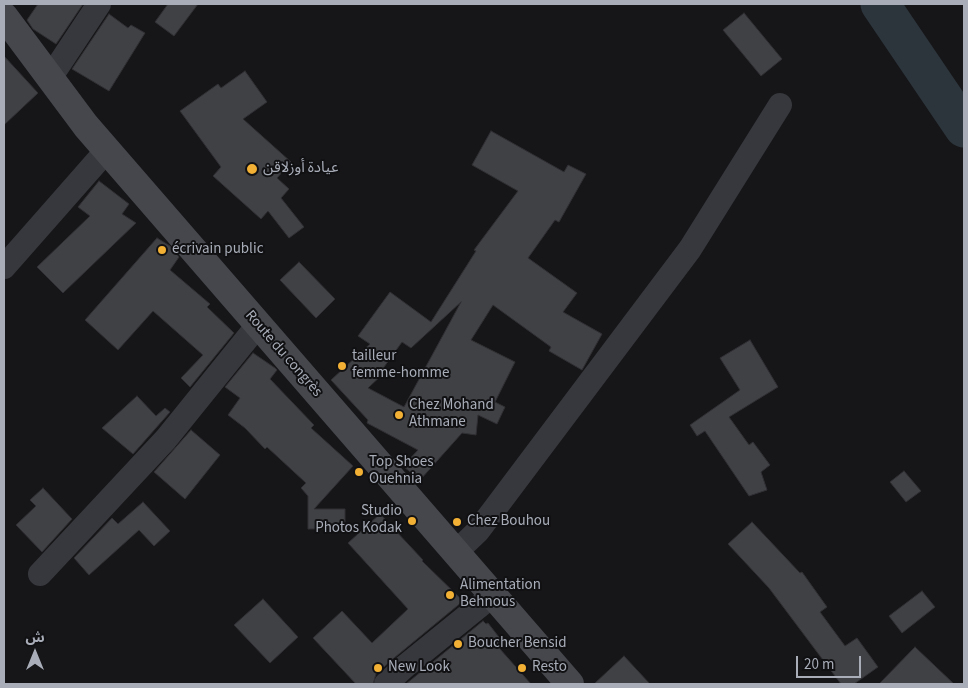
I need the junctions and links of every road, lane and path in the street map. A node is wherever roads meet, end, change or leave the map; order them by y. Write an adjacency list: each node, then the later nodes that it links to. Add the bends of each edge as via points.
1 (99, 4): 3 (street)
2 (4, 16): 3 (main road, Route du congrès)
3 (50, 78): 5 (main road, Route du congrès)
4 (780, 105): 8 (street, via 690,249 478,531)
5 (107, 150): 6 (street); 7 (main road, Route du congrès)
6 (4, 267)
7 (258, 325): 8 (main road, Route du congrès); 9 (street, via 166,439)
8 (455, 554): 10 (main road, Route du congrès)
9 (40, 574)
10 (492, 596): 11 (street); 12 (main road, Route du congrès)
11 (386, 684)
12 (570, 684)

